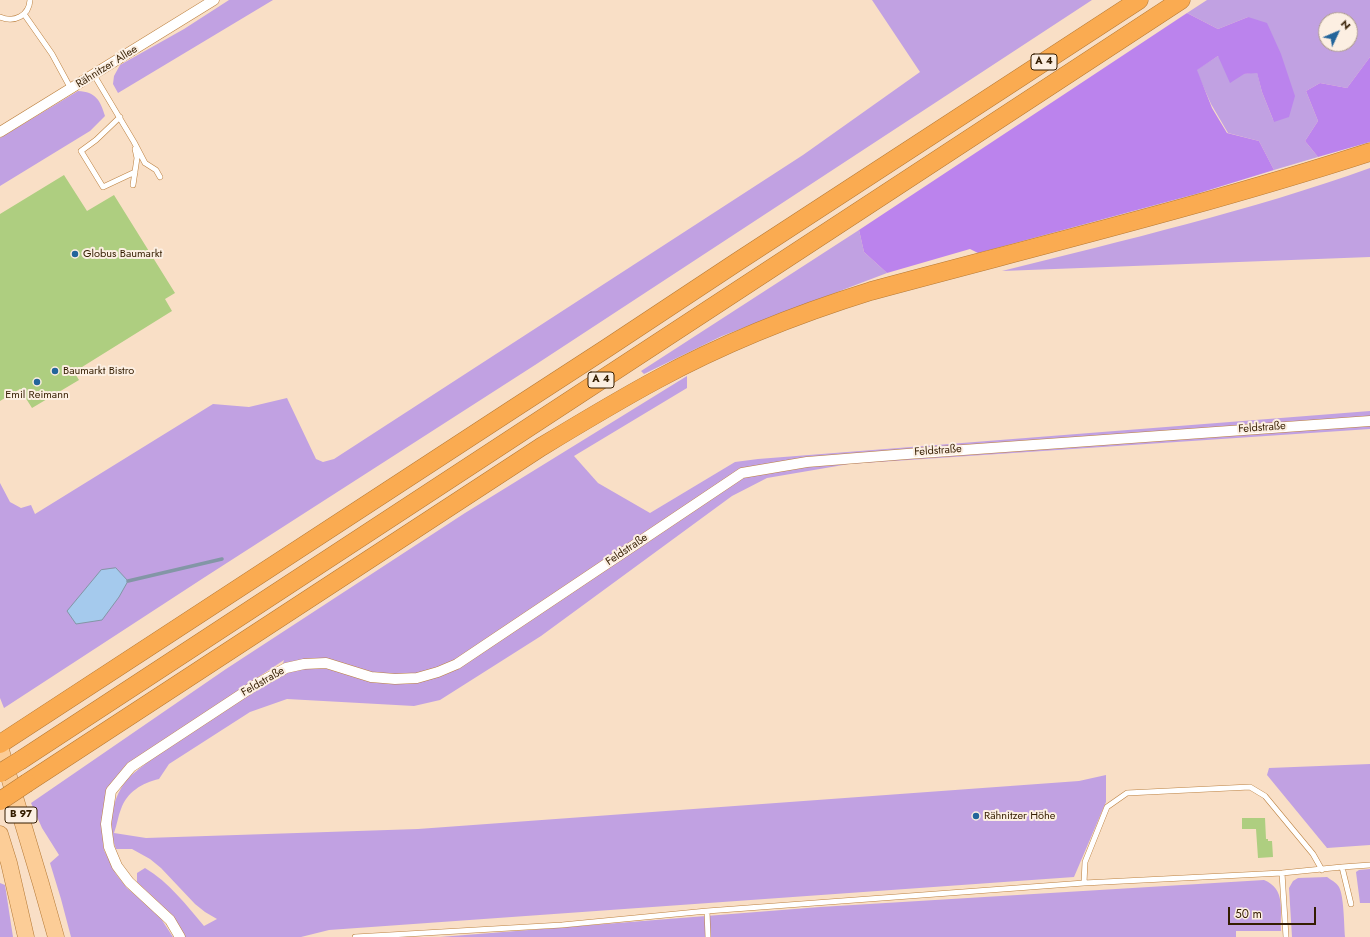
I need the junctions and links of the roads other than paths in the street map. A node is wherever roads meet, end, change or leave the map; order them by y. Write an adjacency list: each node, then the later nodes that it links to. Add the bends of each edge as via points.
1 (30, 0): 5 (lane)
2 (214, 0): 7 (street, Rähnitzer Allee)
3 (1139, 0): 17 (highway, A 4)
4 (1181, 0): 18 (highway, A 4, bridge)
5 (24, 14): 6 (lane, via 8,20); 8 (lane, via 52,54)
6 (0, 17)
7 (94, 75): 8 (street, Rähnitzer Allee); 9 (lane)
8 (71, 89): 10 (street, Rähnitzer Allee)
9 (120, 117): 11 (lane); 13 (lane, via 81,151 103,187)
10 (0, 132)
11 (134, 142): 13 (lane, via 137,158); 14 (lane, via 145,163)
12 (1370, 152): 19 (highway, bridge, via 1224,196 871,291 786,320 702,356 625,397 541,447)
13 (135, 172): 15 (lane)
14 (160, 176)
15 (133, 185)
16 (1370, 421): 30 (street, Feldstraße, via 899,454 807,462 742,473 457,664 417,678 371,676 326,663 286,668 257,684 131,767 111,791 106,824 109,847 117,866 129,882 170,920)
17 (4, 742): 29 (main road, B 97)
18 (0, 773)
19 (0, 801)
20 (0, 834): 28 (main road, B 97)
21 (1370, 865): 22 (lane)
22 (1342, 867): 23 (lane); 26 (lane)
23 (1322, 870): 24 (lane); 25 (lane, via 1313,854 1265,796 1250,787 1127,793 1107,807 1085,862)
24 (1282, 873): 25 (lane); 33 (lane)
25 (1084, 883): 27 (lane)
26 (1351, 904)
27 (707, 911): 31 (lane, via 562,925); 32 (lane)
28 (26, 937)
29 (56, 937)
30 (180, 937)
31 (355, 937)
32 (708, 937)
33 (1286, 937)

